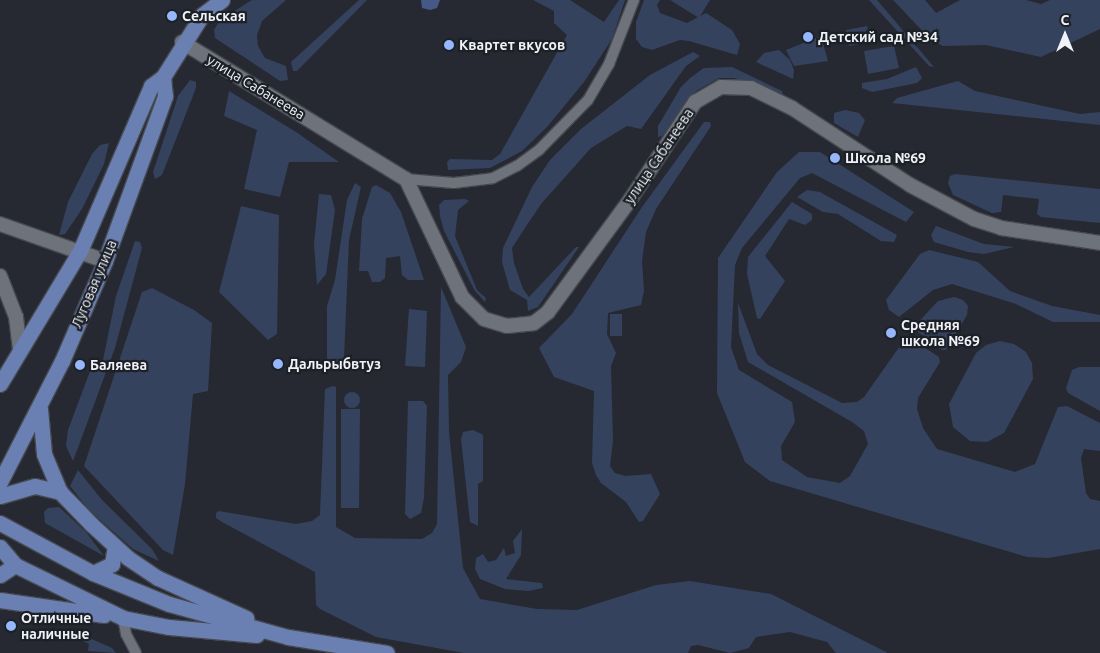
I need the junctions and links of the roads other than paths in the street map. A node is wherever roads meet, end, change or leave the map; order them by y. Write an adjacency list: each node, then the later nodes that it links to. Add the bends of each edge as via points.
1 (634, 0): 5 (street, улица Сабанеева, via 609,64 588,100 539,150 493,178 454,183)
2 (212, 3): 3 (main road, Луговая улица)
3 (182, 42): 4 (main road, Луговая улица); 5 (street, улица Сабанеева)
4 (162, 77): 8 (main road, Луговая улица, via 151,86 137,114); 9 (main road, Луговая улица, via 165,96)
5 (406, 179): 7 (street, улица Сабанеева, via 462,297 484,319 507,326 534,323 548,312 630,200 695,102 721,87 751,88 792,108 910,185 974,219 1001,228)
6 (0, 224): 8 (street)
7 (1100, 243)
8 (80, 251): 9 (street); 11 (main road, Луговая улица)
9 (105, 261): 13 (main road, Луговая улица)
10 (0, 276): 11 (street, via 16,317)
11 (20, 349): 12 (main road, Луговая улица)
12 (0, 384)
13 (40, 406): 14 (main road, Луговая улица); 15 (main road, via 44,454)
14 (0, 482)
15 (60, 492): 16 (main road, via 35,486); 18 (main road)
16 (0, 496)
17 (0, 523): 21 (main road)
18 (115, 546): 21 (main road, via 112,564); 26 (main road, via 158,578)
19 (0, 547): 20 (main road)
20 (15, 565): 22 (main road); 25 (main road)
21 (93, 573): 24 (main road)
22 (0, 575)
23 (0, 600): 25 (main road)
24 (170, 604): 25 (main road, via 168,618 163,621); 26 (main road)
25 (123, 618): 26 (main road, via 170,627); 27 (street, via 126,634)
26 (288, 637): 28 (main road)
27 (136, 653)
28 (387, 653)

